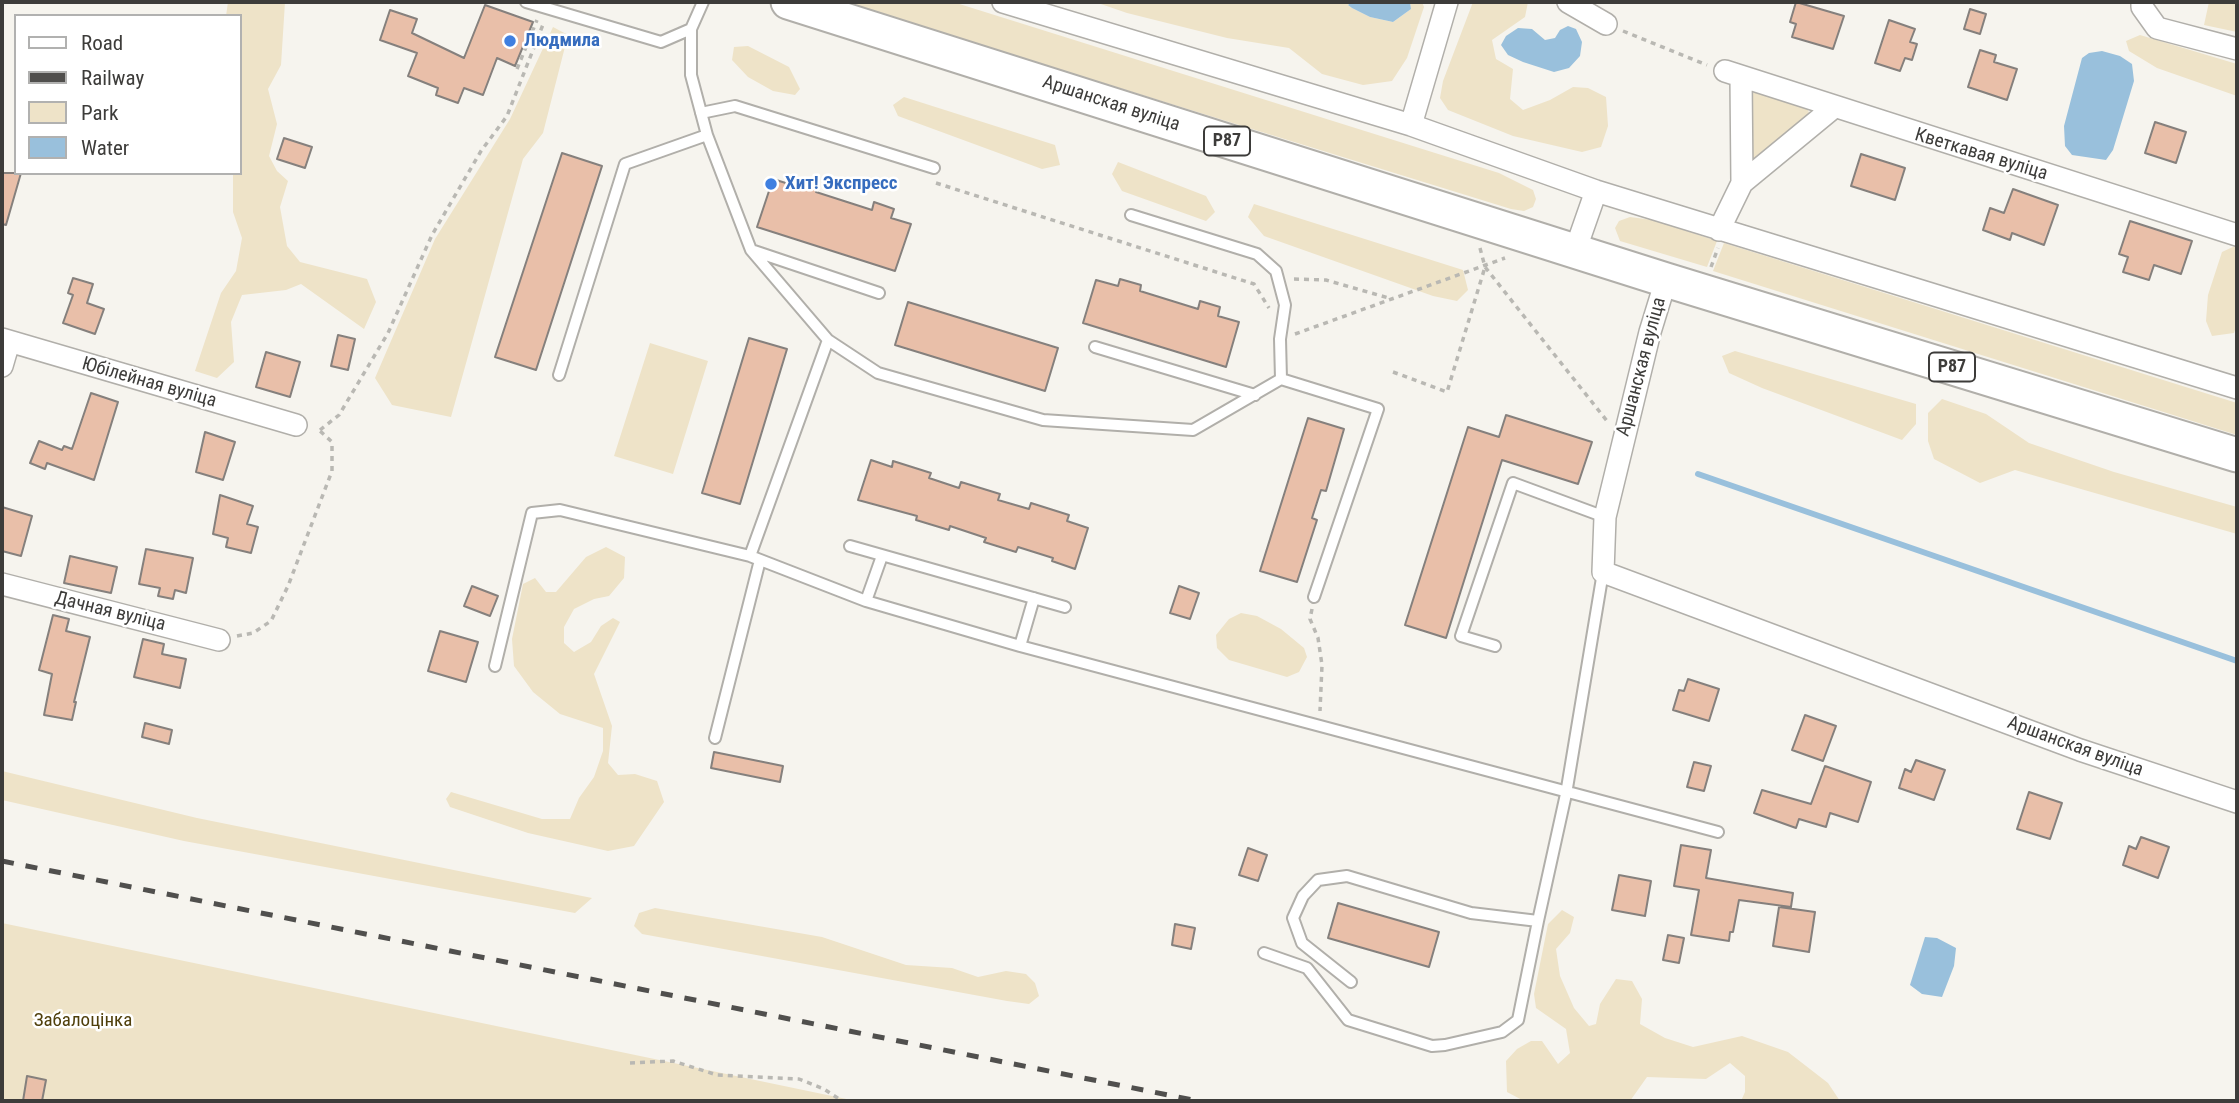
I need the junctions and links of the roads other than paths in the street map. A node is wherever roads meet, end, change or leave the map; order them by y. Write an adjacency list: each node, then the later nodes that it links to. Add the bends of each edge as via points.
1 (526, 2): 9 (lane, via 661,42)
2 (703, 2): 9 (lane)
3 (788, 2): 22 (main road, Аршанская вуліца / Р87)
4 (1003, 2): 13 (street)
5 (1447, 2): 13 (street)
6 (1568, 2): 8 (street)
7 (2142, 2): 10 (street, via 2157,28)
8 (1606, 24)
9 (691, 29): 12 (lane, via 691,75)
10 (2237, 49)
11 (1833, 108): 16 (street); 16 (street, Кветкавая вуліца, via 1733,74); 20 (street, Кветкавая вуліца)
12 (701, 113): 14 (lane); 15 (lane, via 736,106)
13 (1411, 125): 17 (street)
14 (706, 135): 21 (lane); 29 (lane, via 625,164)
15 (934, 168)
16 (1742, 183): 19 (street)
17 (1596, 191): 19 (street); 22 (street)
18 (1131, 215): 30 (lane, via 1257,254 1276,271 1285,305)
19 (1722, 231): 31 (street)
20 (2237, 235)
21 (751, 250): 24 (lane); 26 (lane)
22 (1575, 251): 23 (main road, Аршанская вуліца / Р87)
23 (1666, 280): 34 (main road, Р87); 35 (street, Аршанская вуліца)
24 (879, 293)
25 (6, 340): 28 (street); 33 (street, Юбілейная вуліца)
26 (828, 340): 32 (lane, via 878,373 1043,420 1192,430); 38 (lane)
27 (1095, 346): 32 (lane)
28 (2, 366)
29 (559, 375)
30 (1281, 379): 32 (lane); 41 (lane, via 1378,410)
31 (2236, 383)
32 (1255, 395)
33 (296, 425)
34 (2237, 455)
35 (1605, 517): 39 (street, Аршанская вуліца); 47 (lane, via 1513,483 1461,636)
36 (850, 546): 37 (lane)
37 (882, 556): 42 (lane); 43 (lane)
38 (755, 558): 43 (lane); 48 (lane, via 560,510 532,513); 49 (lane)
39 (1603, 572): 50 (lane); 51 (street, Аршанская вуліца, via 2080,750)
40 (2, 584): 45 (street, Дачная вуліца)
41 (1314, 597)
42 (1034, 598): 44 (lane); 46 (lane)
43 (866, 601): 46 (lane)
44 (1065, 607)
45 (219, 640)
46 (1020, 646): 50 (lane)
47 (1495, 646)
48 (495, 666)
49 (715, 738)
50 (1566, 794): 52 (lane); 53 (lane)
51 (2237, 803)
52 (1718, 832)
53 (1538, 921): 54 (lane, via 1518,1020 1502,1032 1445,1045 1432,1046 1348,1020 1307,968); 55 (lane, via 1471,913 1348,876 1318,880 1303,896 1293,918 1302,943)
54 (1264, 953)
55 (1351, 982)

